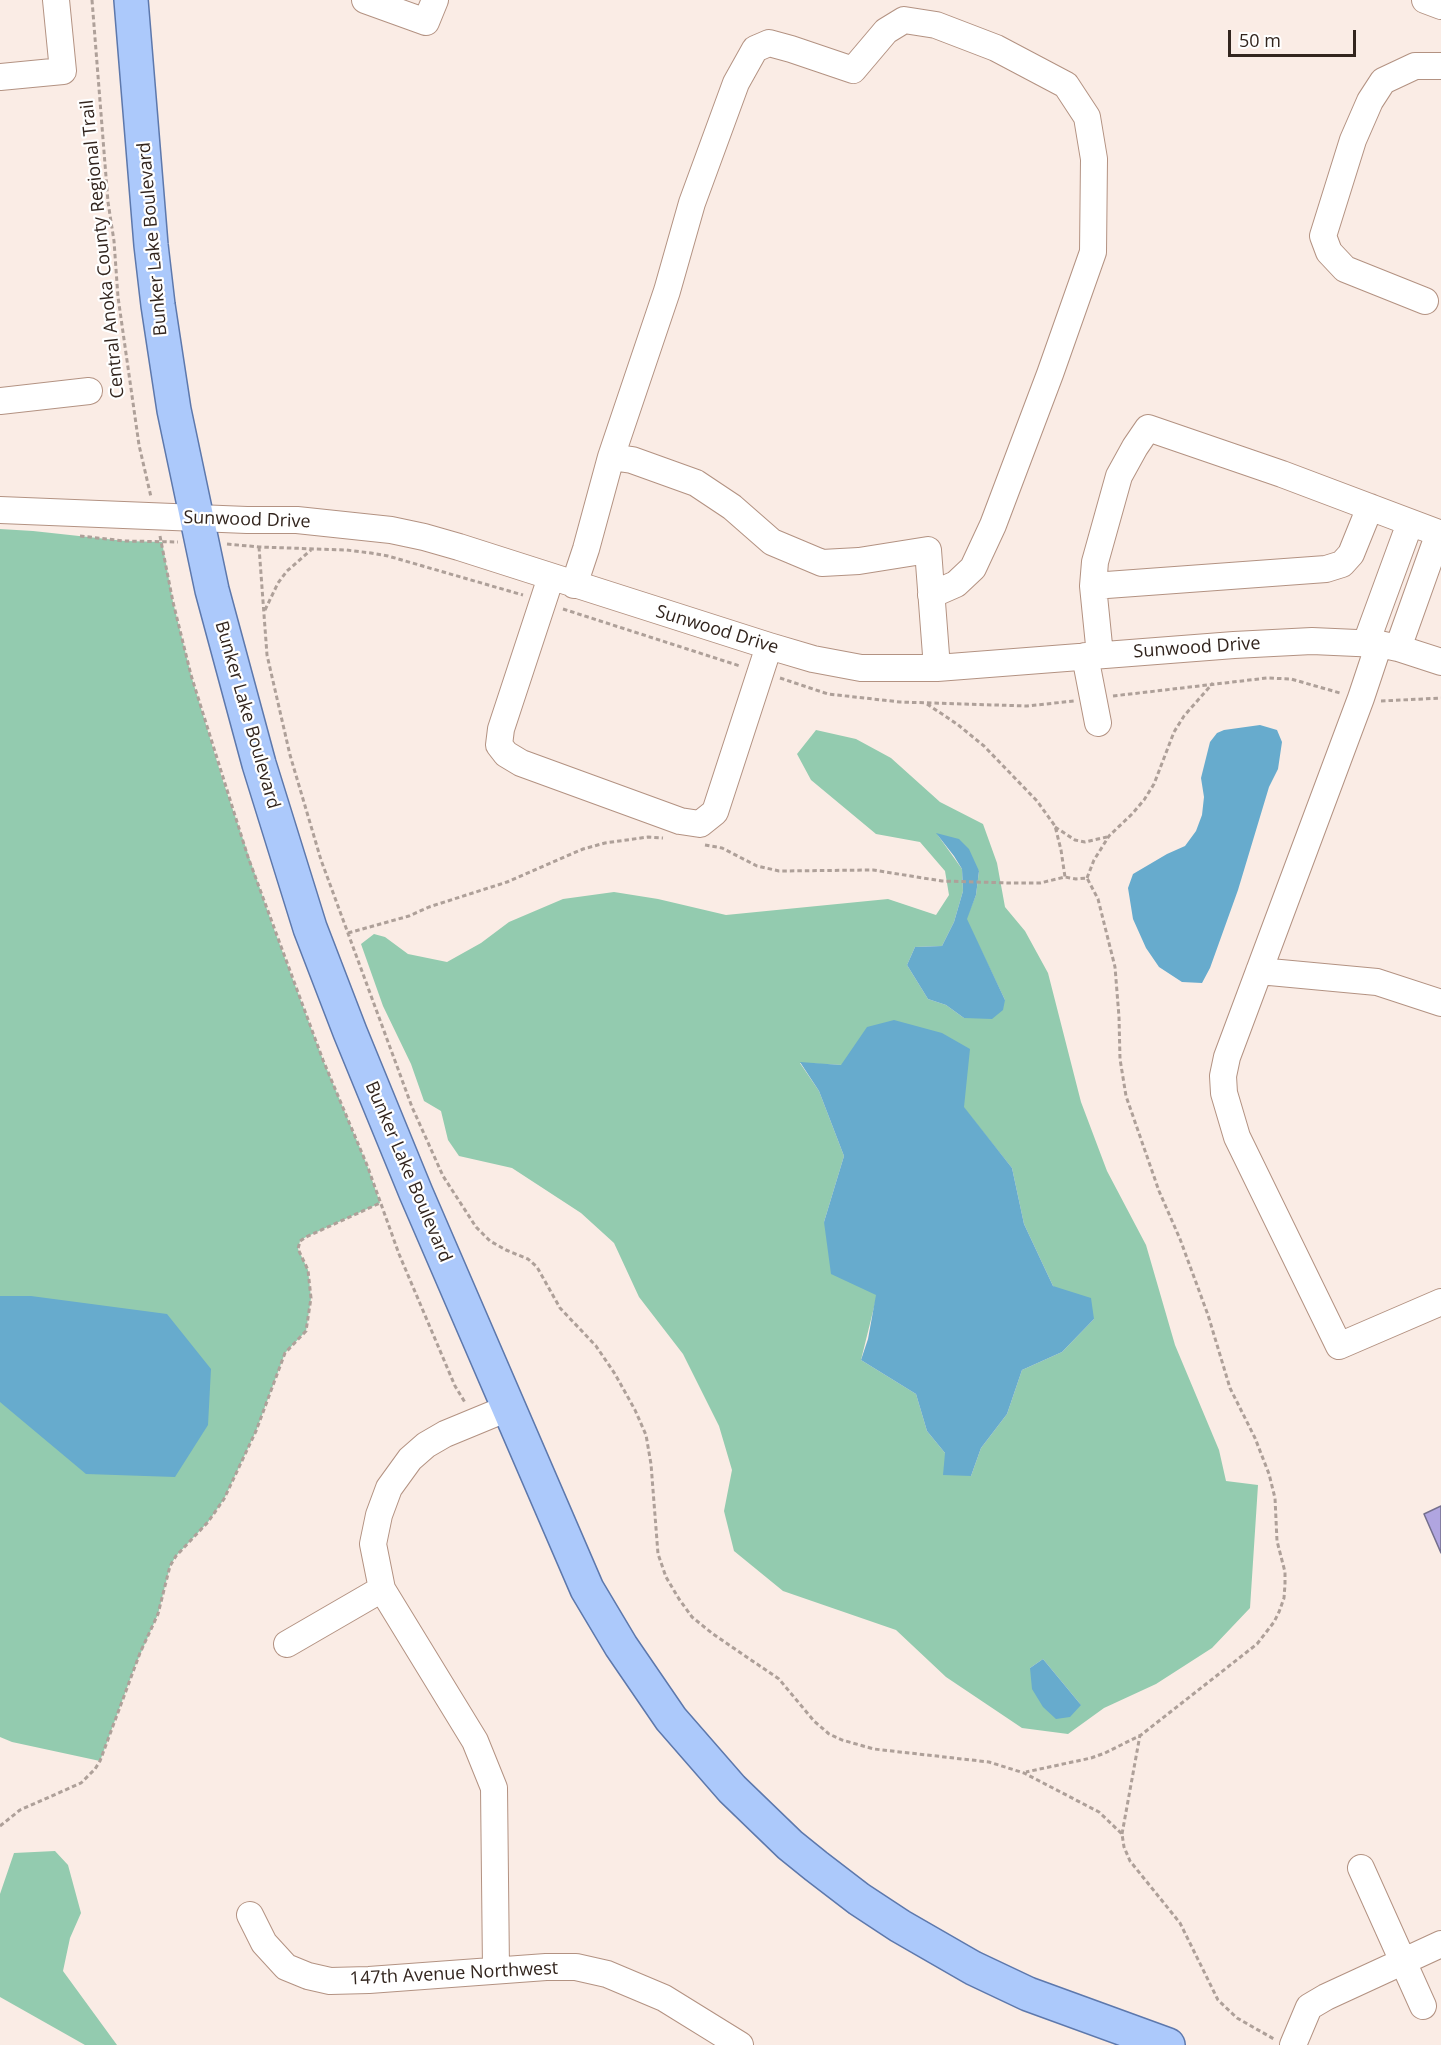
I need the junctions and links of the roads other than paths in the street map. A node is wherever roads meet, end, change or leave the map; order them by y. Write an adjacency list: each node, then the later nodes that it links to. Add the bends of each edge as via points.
1 (56, 0): 8 (street, via 63,71)
2 (131, 0): 15 (main road, Bunker Lake Boulevard, via 158,305 174,410)
3 (365, 0): 4 (street, via 426,22)
4 (435, 0)
5 (1425, 0): 6 (street)
6 (1441, 6)
7 (1441, 66): 9 (street, via 1415,66 1383,81 1353,140 1323,236 1329,252 1345,269)
8 (0, 77)
9 (1425, 301)
10 (88, 391): 11 (street)
11 (0, 401)
12 (610, 457): 18 (street, via 586,549); 20 (street, via 632,460 696,483 732,507 772,542 822,563 928,550); 20 (street, via 667,291 692,204 736,83 756,49 770,43 853,70 886,31 904,20 936,25 996,48 1066,85 1087,117 1094,159 1093,252 993,525 973,568 956,584)
13 (1370, 507): 16 (street); 19 (street, via 1351,554 1342,564 1326,569); 19 (street, via 1148,428 1119,476 1095,562)
14 (0, 510): 15 (street, Sunwood Drive)
15 (197, 518): 18 (street, Sunwood Drive, via 297,520 391,530 432,539); 30 (main road, Bunker Lake Boulevard, via 227,650 310,928 416,1193)
16 (1410, 523): 17 (street); 21 (street)
17 (1440, 534): 21 (street)
18 (562, 581): 22 (street, Sunwood Drive); 22 (street, via 501,729 500,746 521,763 680,821 700,824 715,812)
19 (1093, 586): 23 (street)
20 (932, 595): 25 (street)
21 (1381, 645): 23 (street, Sunwood Drive, via 1312,641); 24 (street, Sunwood Drive); 27 (street)
22 (769, 646): 25 (street, Sunwood Drive, via 861,668)
23 (1092, 656): 25 (street, Sunwood Drive); 26 (street)
24 (1441, 662)
25 (937, 668)
26 (1098, 723)
27 (1259, 971): 28 (street, via 1377,982); 29 (street, via 1227,1057 1224,1093 1238,1137 1339,1346)
28 (1441, 1003)
29 (1441, 1302)
30 (508, 1408): 31 (street, via 426,1445 389,1488 373,1544); 41 (main road, Bunker Lake Boulevard, via 587,1589 621,1646 671,1719 756,1813 859,1899 940,1950 1028,1994)
31 (382, 1589): 32 (street); 37 (street, via 476,1741 494,1788)
32 (287, 1644)
33 (1361, 1868): 36 (street)
34 (250, 1915): 37 (street, 147th Avenue Northwest, via 264,1943 286,1967 330,1981)
35 (1441, 1944): 36 (street)
36 (1404, 1961): 38 (street); 39 (street, via 1309,2007)
37 (496, 1970): 40 (street, 147th Avenue Northwest, via 576,1967 607,1974 664,1998)
38 (1424, 2006)
39 (1287, 2044)
40 (740, 2045)
41 (1168, 2045)

